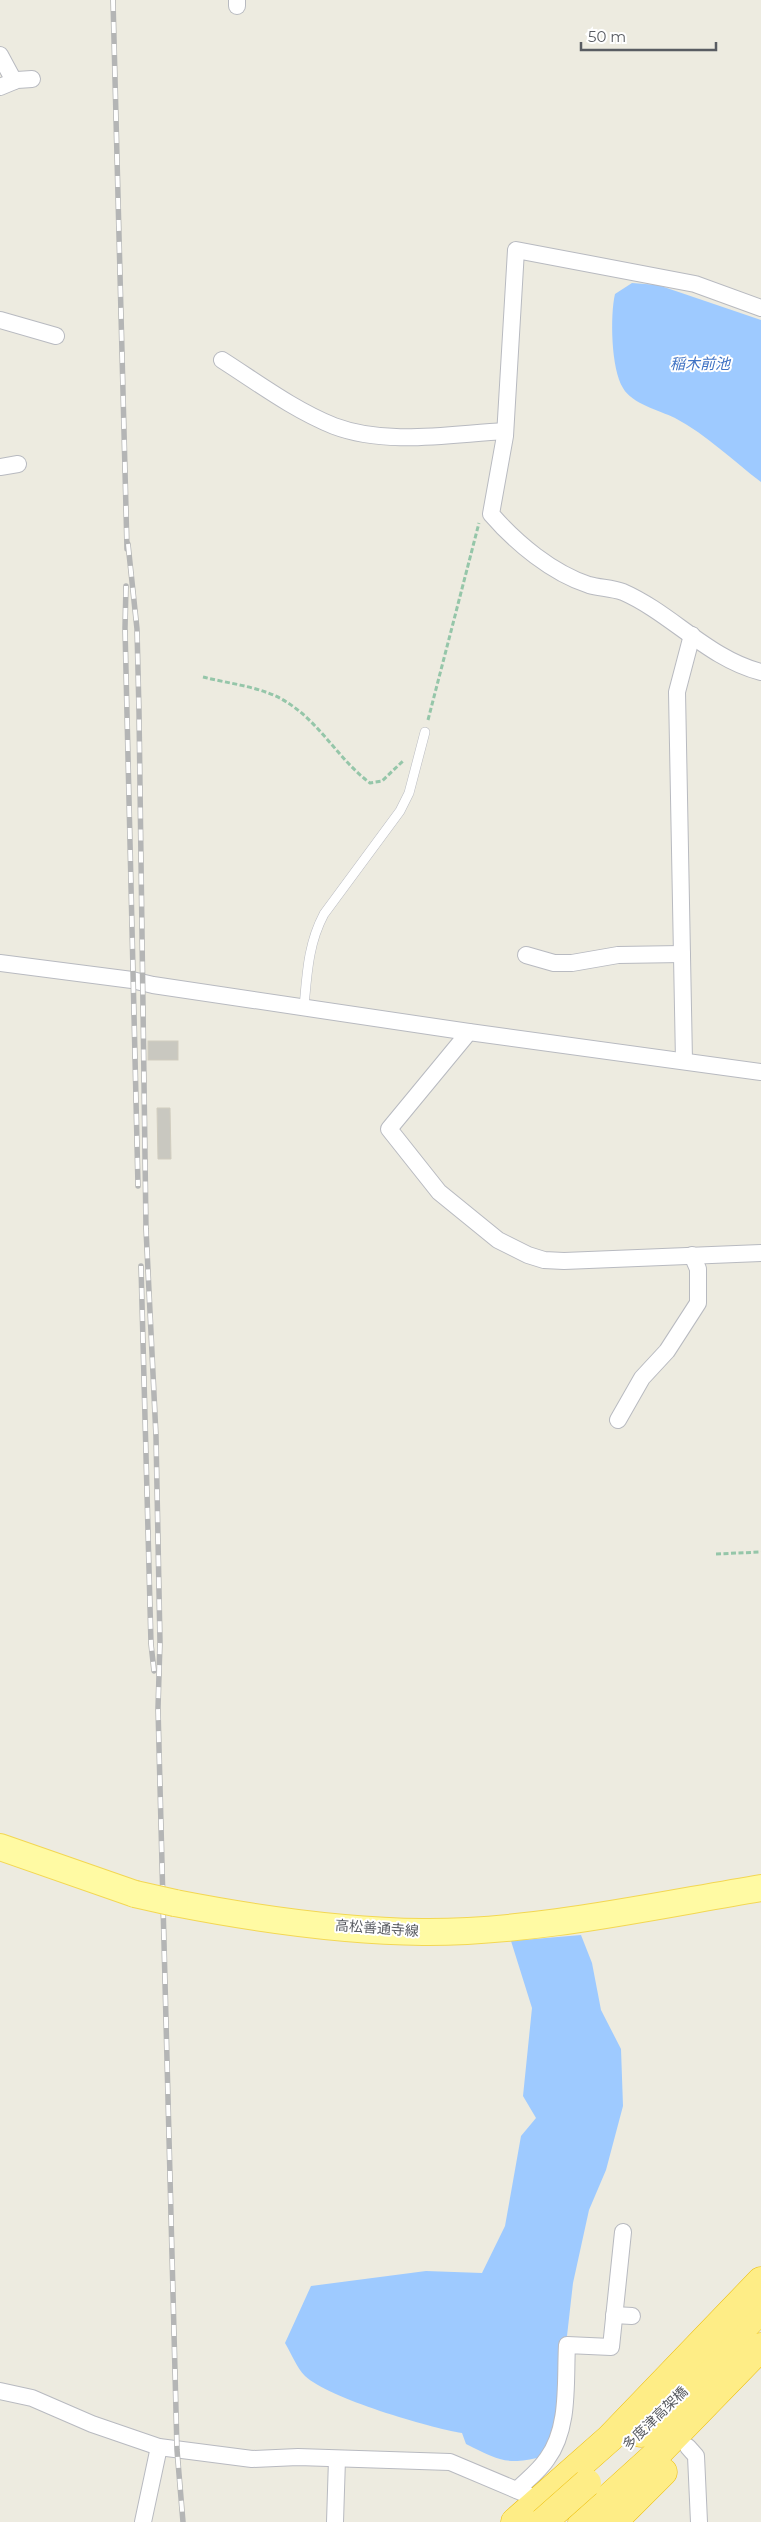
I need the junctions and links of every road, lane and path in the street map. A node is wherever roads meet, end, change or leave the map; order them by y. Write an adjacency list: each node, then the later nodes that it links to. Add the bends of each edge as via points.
1 (0, 54): 3 (street)
2 (32, 79): 3 (street)
3 (7, 84)
4 (761, 308): 8 (street, via 695,284 516,250)
5 (0, 320): 6 (street)
6 (56, 336)
7 (222, 360): 8 (street, via 316,418 357,432 416,437)
8 (505, 430): 11 (street)
9 (18, 464): 10 (street)
10 (0, 467)
11 (491, 514): 12 (street, via 551,568 589,585 622,592); 15 (path, via 477,524)
12 (692, 635): 13 (street, via 724,656); 16 (street, via 677,692)
13 (761, 672)
14 (204, 677): 15 (path, via 267,693 286,702 317,727 357,774 370,784 382,781)
15 (426, 732): 19 (lane, via 409,793 400,811 314,932)
16 (682, 954): 17 (street, via 618,955 554,964); 21 (street)
17 (526, 955)
18 (0, 963): 19 (street, via 132,980)
19 (304, 1008): 20 (street)
20 (469, 1032): 21 (street); 24 (street, via 389,1129 439,1192 498,1240 544,1260)
21 (684, 1061): 22 (street)
22 (761, 1072)
23 (761, 1253): 24 (street)
24 (692, 1255): 25 (street, via 698,1269 698,1303 667,1350 642,1378)
25 (618, 1420)
26 (761, 1552): 27 (path)
27 (716, 1554)
28 (0, 1847): 29 (main road, 高松善通寺線, bridge, via 135,1894 175,1903 246,1917 423,1932 497,1928)
29 (761, 1888)
30 (623, 2232): 33 (street)
31 (761, 2281): 42 (highway, via 610,2438)
32 (761, 2309): 41 (highway, 多度津高架橋, via 707,2367)
33 (614, 2315): 34 (street); 42 (street, via 610,2347 567,2345 562,2424)
34 (632, 2316)
35 (761, 2347): 41 (highway, 多度津高架橋, via 662,2448)
36 (761, 2373): 39 (highway)
37 (0, 2391): 38 (street, via 32,2398 92,2424)
38 (159, 2447): 40 (street, via 252,2459); 43 (street)
39 (688, 2447): 41 (highway); 48 (street, via 696,2456)
40 (337, 2459): 42 (street, via 450,2462); 44 (street)
41 (602, 2502): 42 (highway, 多度津高架橋, bridge); 47 (highway, 多度津高架橋)
42 (534, 2504): 45 (highway); 46 (street)
43 (144, 2522)
44 (335, 2522)
45 (515, 2522)
46 (557, 2522)
47 (582, 2522)
48 (700, 2522)

